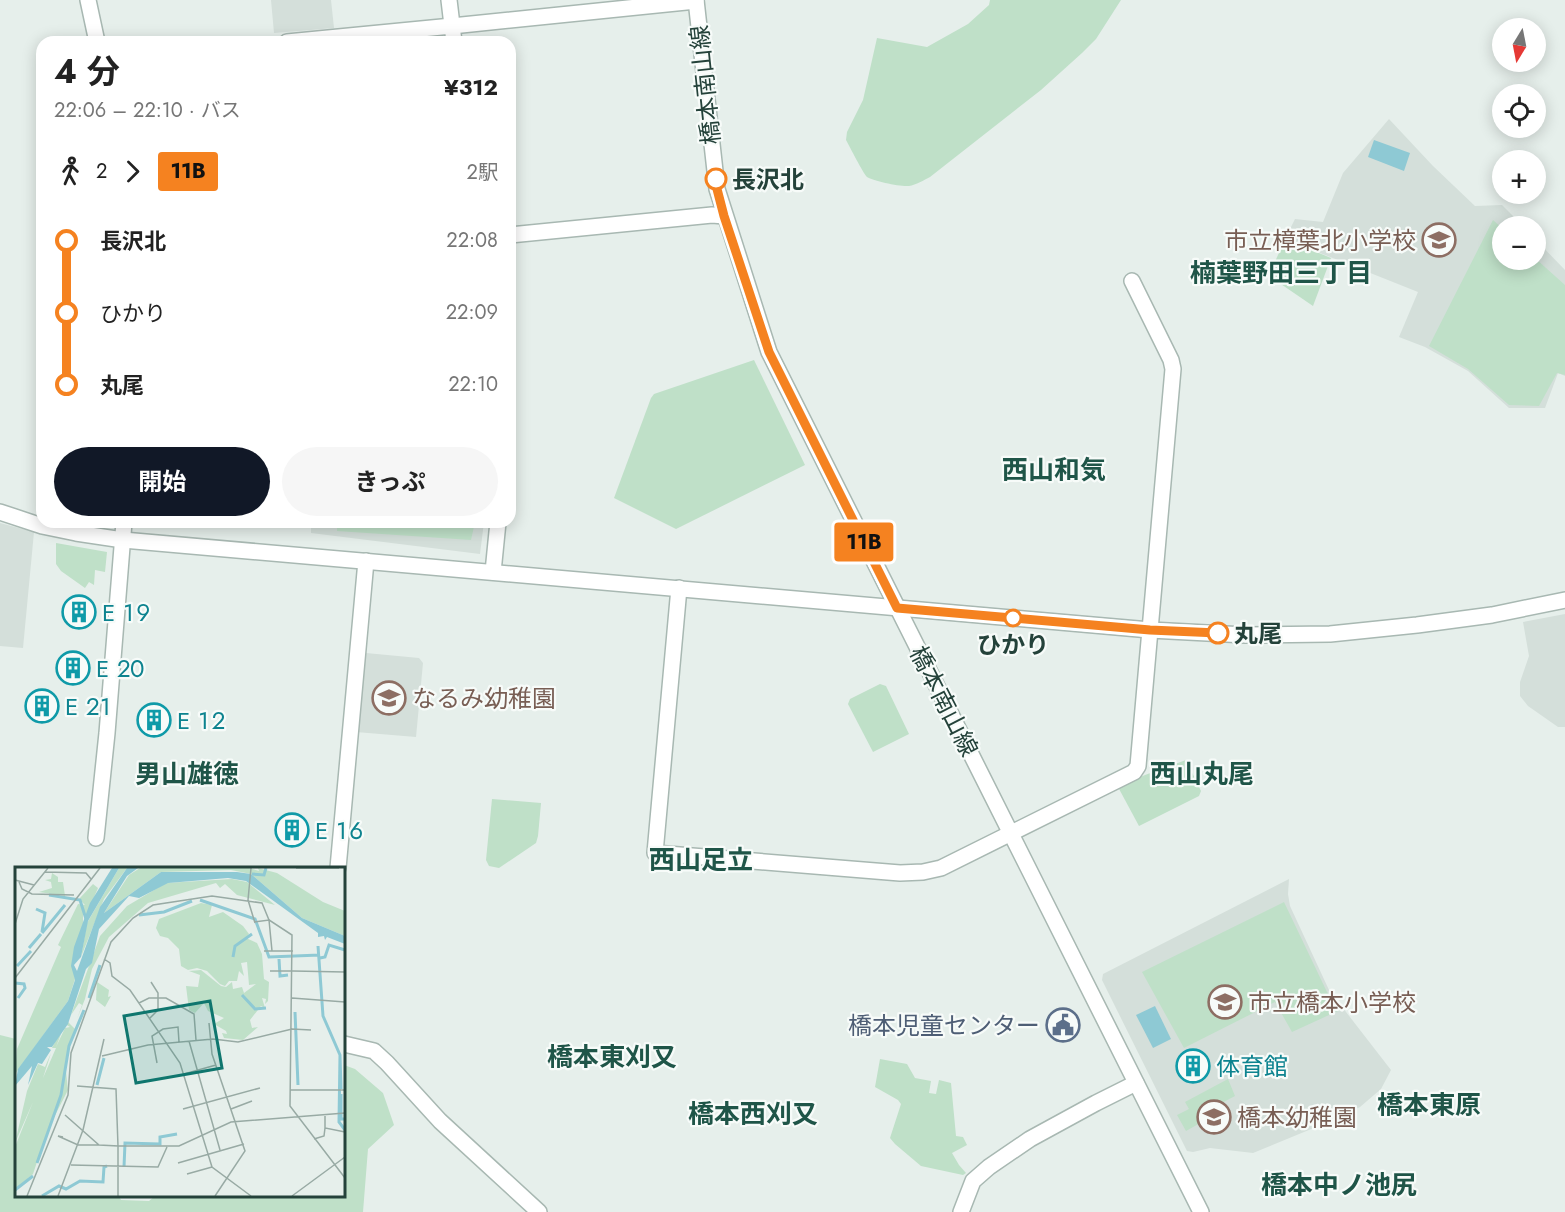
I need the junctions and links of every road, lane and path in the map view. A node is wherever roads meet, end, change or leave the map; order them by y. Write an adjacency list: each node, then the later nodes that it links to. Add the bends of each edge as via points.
1 (88, 0): 5 (street)
2 (449, 0): 4 (street)
3 (696, 0): 4 (street); 7 (street, 橋本南山線, via 717,189)
4 (453, 34): 6 (street)
5 (96, 36)
6 (412, 36)
7 (724, 216): 8 (street); 20 (street, 橋本南山線, via 769,352)
8 (516, 234)
9 (1132, 281): 21 (street, via 1173,369)
10 (0, 512): 11 (street)
11 (36, 524)
12 (52, 528): 15 (street)
13 (124, 528): 15 (street)
14 (497, 528): 17 (street)
15 (123, 540): 16 (street); 23 (street)
16 (366, 561): 17 (street); 24 (street)
17 (493, 572): 18 (street)
18 (679, 588): 20 (street); 22 (street, via 655,852 923,872 941,868)
19 (1565, 600): 21 (street, via 1492,615 1330,634)
20 (897, 608): 21 (street); 22 (street, 橋本南山線)
21 (1150, 630): 22 (street, via 1138,766 1134,772)
22 (1011, 834): 26 (street, 橋本南山線)
23 (96, 838)
24 (338, 867)
25 (345, 1044): 27 (street, via 381,1057 440,1121)
26 (1136, 1083): 28 (street, via 1030,1139 989,1167 973,1181); 29 (street, 橋本南山線)
27 (539, 1212)
28 (961, 1212)
29 (1201, 1212)

